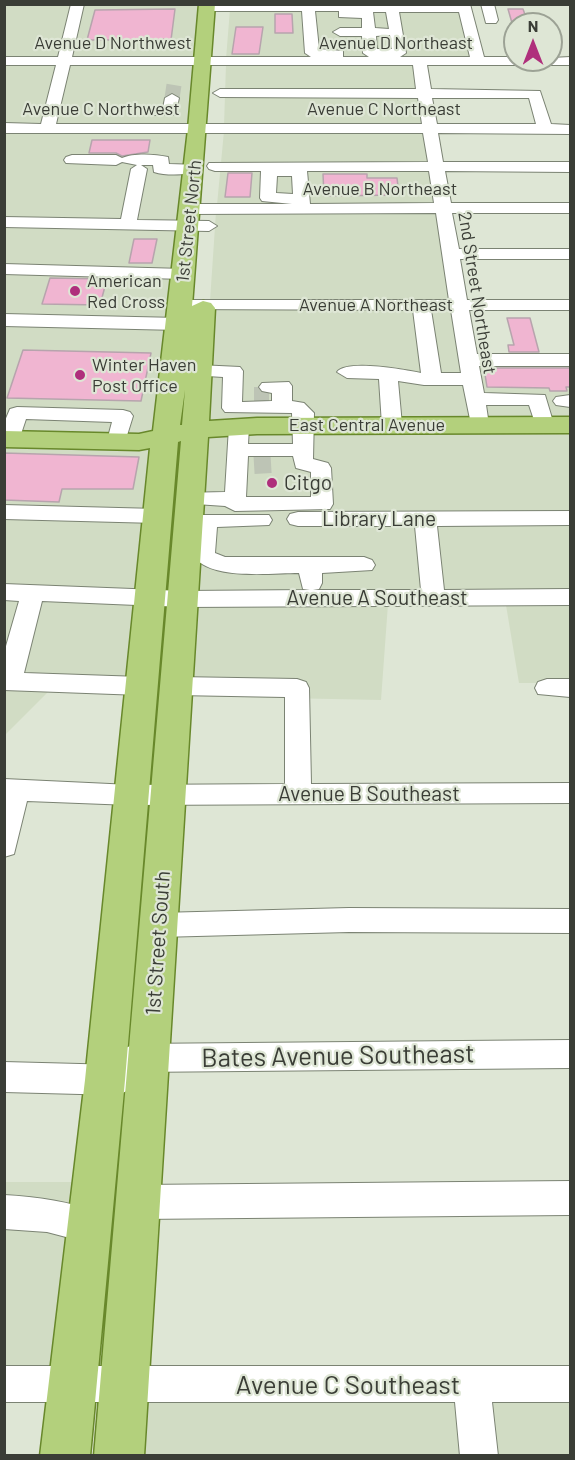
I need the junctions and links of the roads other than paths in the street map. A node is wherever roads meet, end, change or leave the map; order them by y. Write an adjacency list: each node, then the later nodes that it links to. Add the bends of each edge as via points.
1 (78, 4): 25 (street)
2 (487, 4): 9 (street)
3 (207, 6): 4 (street); 19 (main road, 1st Street North)
4 (225, 6): 7 (street); 26 (main road, 1st Street North)
5 (384, 6): 6 (street); 8 (street); 12 (street)
6 (463, 6): 23 (street)
7 (308, 7): 8 (street); 13 (street)
8 (339, 10): 10 (street); 11 (street, via 368,14)
9 (491, 20)
10 (340, 32): 11 (street); 15 (street)
11 (369, 32): 12 (street); 12 (street, via 370,53 399,53)
12 (396, 32)
13 (311, 36): 14 (street); 14 (street, via 295,41 295,51)
14 (312, 53): 15 (street)
15 (344, 59): 20 (street, Avenue D Northeast); 21 (street, Avenue D Northeast); 34 (street)
16 (4, 61): 25 (street, Avenue D Northwest)
17 (148, 61): 18 (street, Avenue D Northwest); 25 (street, Avenue D Northwest); 29 (street)
18 (177, 61): 19 (street, Avenue D Northwest); 29 (street)
19 (202, 61): 26 (street, Avenue D Northwest); 41 (main road, 1st Street North)
20 (293, 61): 26 (street, Avenue D Northeast); 31 (street)
21 (380, 61): 22 (street, Avenue D Northeast); 32 (street)
22 (419, 61): 23 (street, Avenue D Northeast); 33 (street, 2nd Street Northeast)
23 (478, 61): 24 (street, Avenue D Northeast)
24 (503, 61)
25 (64, 62): 38 (street)
26 (221, 62): 30 (main road, 1st Street North)
27 (117, 72): 29 (street)
28 (528, 72): 35 (street)
29 (166, 73)
30 (220, 93): 31 (street); 41 (main road, 1st Street North)
31 (289, 93): 34 (street); 42 (street)
32 (384, 93): 33 (street); 34 (street)
33 (424, 93): 35 (street); 40 (street, 2nd Street Northeast)
34 (350, 94): 43 (street)
35 (535, 94): 44 (street)
36 (172, 98): 39 (street, via 170,112 150,112)
37 (4, 128): 38 (street, Avenue C Northwest)
38 (47, 128): 39 (street, Avenue C Northwest)
39 (153, 128): 41 (street, Avenue C Northwest)
40 (431, 128): 43 (street, Avenue C Northeast); 44 (street, Avenue C Northeast); 49 (street, 2nd Street Northeast)
41 (208, 129): 42 (street, Avenue C Northeast); 48 (main road, 1st Street North)
42 (283, 129): 43 (street, Avenue C Northeast)
43 (350, 129)
44 (544, 129): 45 (street, Avenue C Northeast)
45 (570, 129)
46 (72, 160): 47 (street)
47 (128, 163): 48 (street, via 162,160 160,169); 55 (street)
48 (204, 167): 49 (street); 53 (main road, 1st Street North)
49 (437, 167): 50 (street); 51 (street, 2nd Street Northeast)
50 (570, 167)
51 (444, 208): 52 (street, Avenue B Northeast); 53 (street, Avenue B Northeast, via 301,204); 56 (street, 2nd Street Northeast)
52 (570, 208)
53 (200, 218): 55 (street, Avenue B Northeast); 59 (main road, 1st Street North); 63 (main road, 1st Street North)
54 (4, 222): 55 (street, Avenue B Northeast)
55 (128, 225)
56 (451, 254): 57 (street); 61 (street, 2nd Street Northeast)
57 (570, 254)
58 (4, 269): 59 (street)
59 (184, 274): 63 (main road, 1st Street North)
60 (421, 305): 61 (street, Avenue A Northeast); 63 (street, Avenue A Northeast); 71 (street)
61 (459, 305): 62 (street, Avenue A Northeast); 67 (street, 2nd Street Northeast)
62 (570, 305)
63 (188, 311): 64 (street, Avenue A Northeast); 68 (main road, 1st Street North); 81 (main road, 1st Street North)
64 (8, 320): 65 (street, via 4,338)
65 (149, 341)
66 (570, 360): 67 (street)
67 (470, 370): 71 (street); 75 (street, 2nd Street Northeast)
68 (198, 371): 72 (street, via 233,371); 74 (main road, 1st Street North)
69 (347, 372): 70 (street)
70 (387, 373): 71 (street); 79 (street)
71 (432, 379)
72 (232, 392): 73 (street); 73 (street, via 232,408); 74 (street)
73 (268, 395): 83 (street, via 304,413)
74 (196, 397): 80 (main road, 1st Street North)
75 (475, 399): 77 (street, 2nd Street Northeast); 78 (street, via 538,399)
76 (568, 409): 78 (main road, East Central Avenue)
77 (479, 424): 78 (main road, East Central Avenue); 79 (main road, East Central Avenue)
78 (544, 424)
79 (392, 425): 83 (main road, East Central Avenue)
80 (195, 430): 81 (main road, East Central Avenue); 84 (main road, East Central Avenue); 90 (main road, 1st Street South)
81 (165, 437): 82 (main road, East Central Avenue, via 139,442); 87 (main road, 1st Street South)
82 (8, 439)
83 (303, 446): 84 (main road, East Central Avenue); 84 (street); 85 (street, via 321,468 322,504)
84 (248, 453): 85 (street)
85 (234, 508): 89 (street, Library Lane); 90 (street, Library Lane)
86 (4, 512): 87 (street)
87 (157, 516): 96 (main road, 1st Street South)
88 (570, 518): 89 (street, Library Lane)
89 (424, 519): 98 (street)
90 (195, 524): 91 (street, via 204,555 211,561 224,565); 96 (main road, 1st Street South)
91 (310, 565): 92 (street); 97 (street)
92 (364, 565)
93 (4, 592): 94 (street, Avenue A Southeast)
94 (33, 593): 96 (street, Avenue A Southeast); 99 (street)
95 (570, 597): 98 (street, Avenue A Southeast)
96 (167, 598): 97 (street, Avenue A Southeast); 101 (main road, 1st Street South)
97 (311, 598): 98 (street, Avenue A Southeast)
98 (433, 598)
99 (15, 622): 100 (street)
100 (7, 681): 101 (street)
101 (159, 686): 104 (street, via 297,688); 105 (main road, 1st Street South)
102 (10, 790): 105 (street, Avenue B Southeast); 106 (street)
103 (570, 793): 104 (street, Avenue B Southeast)
104 (298, 794): 105 (street, Avenue B Southeast)
105 (150, 795): 108 (main road, 1st Street South); 110 (main road, 1st Street South)
106 (4, 846)
107 (570, 921): 108 (street, via 349,920)
108 (159, 925): 111 (main road, 1st Street South)
109 (570, 1054): 111 (street, Bates Avenue Southeast)
110 (105, 1069): 111 (street, Bates Avenue Southeast); 112 (street, Bates Avenue Southeast); 116 (main road, 1st Street South)
111 (149, 1069): 114 (main road, 1st Street South)
112 (4, 1077)
113 (570, 1198): 114 (street)
114 (139, 1202): 120 (main road, 1st Street South)
115 (4, 1212): 116 (street, via 47,1215)
116 (89, 1226): 119 (main road, 1st Street South)
117 (4, 1384): 119 (street, Avenue C Southeast)
118 (570, 1384): 121 (street, Avenue C Southeast)
119 (72, 1385): 120 (street, Avenue C Southeast); 122 (main road, 1st Street South)
120 (124, 1385): 121 (street, Avenue C Southeast); 123 (main road, 1st Street South)
121 (472, 1385): 124 (street)
122 (65, 1455)
123 (119, 1455)
124 (479, 1455)

